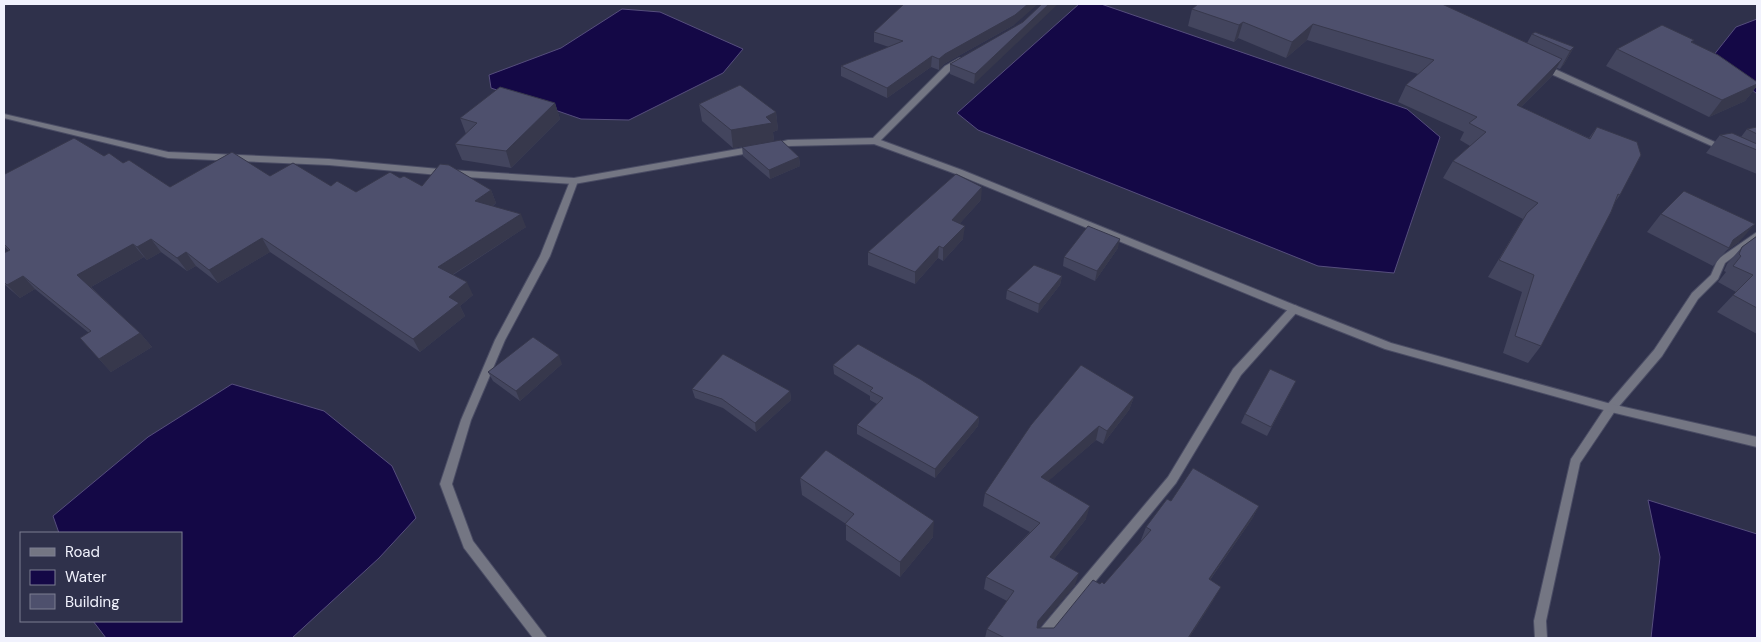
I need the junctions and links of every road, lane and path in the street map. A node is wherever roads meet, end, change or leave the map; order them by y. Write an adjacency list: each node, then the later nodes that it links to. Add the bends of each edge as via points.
1 (966, 58): 4 (street, via 948,68)
2 (1533, 62): 5 (street)
3 (4, 116): 6 (street, via 168,155 330,162)
4 (875, 141): 6 (street, via 788,143); 8 (street)
5 (1730, 151)
6 (574, 181): 11 (street, via 545,256 500,340 466,420 446,484 468,544)
7 (1757, 235): 9 (street, via 1721,261 1715,277 1695,296 1658,353)
8 (1294, 309): 9 (street, via 1389,346); 12 (street, via 1237,372 1172,480)
9 (1611, 408): 10 (street); 13 (street, via 1575,462 1540,621)
10 (1757, 442)
11 (541, 638)
12 (1041, 638)
13 (1541, 638)

